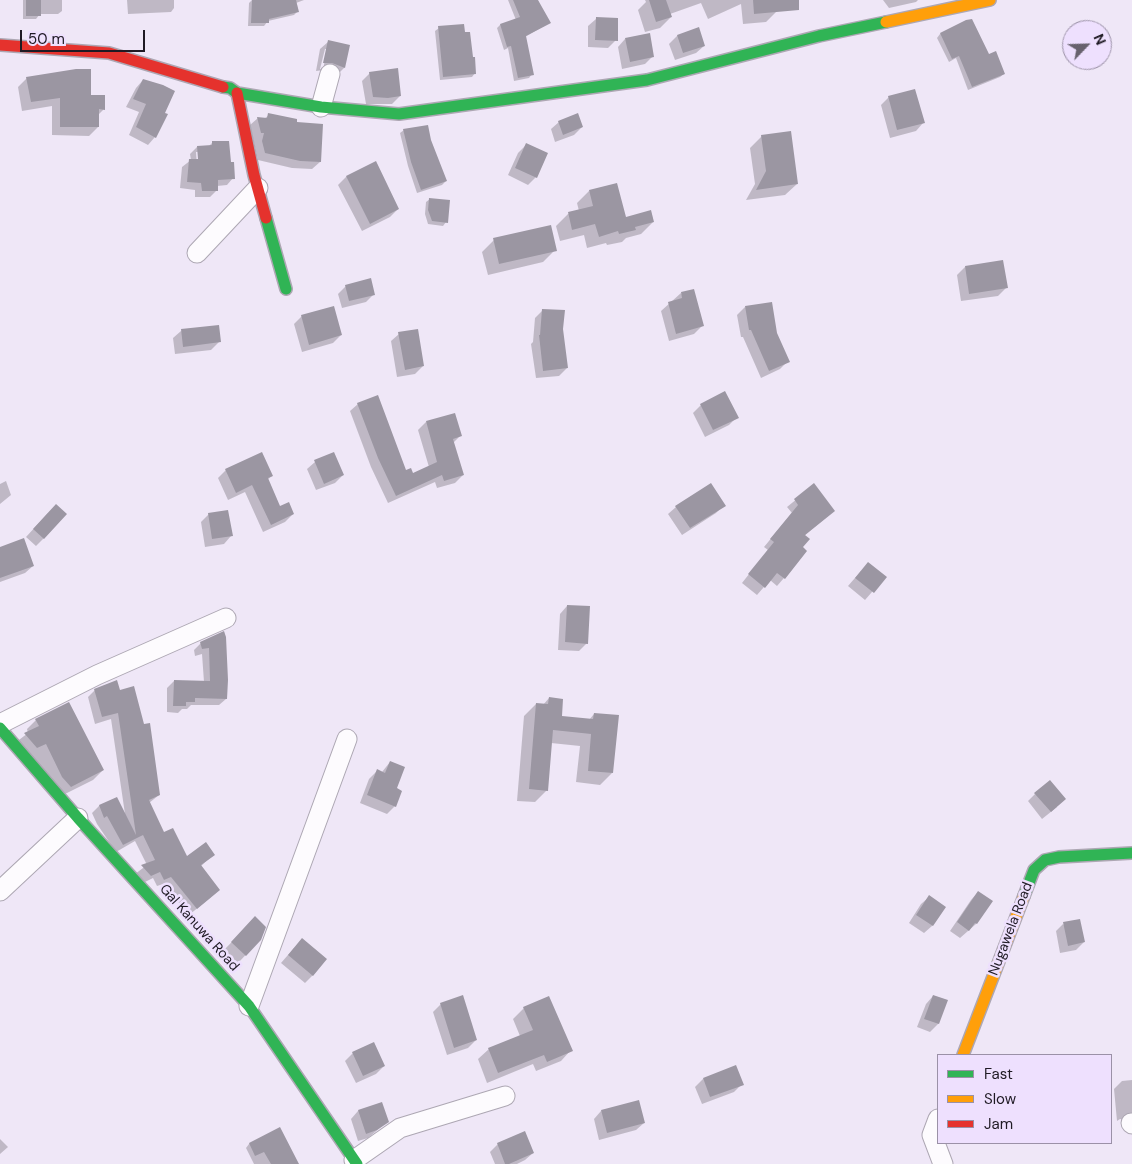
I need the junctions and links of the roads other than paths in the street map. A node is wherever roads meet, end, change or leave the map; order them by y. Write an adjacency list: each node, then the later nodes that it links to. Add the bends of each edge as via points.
1 (990, 0): 5 (street, via 819,36 647,80 399,114)
2 (0, 45): 4 (street, via 109,53)
3 (330, 74): 5 (street)
4 (237, 92): 5 (street); 6 (street)
5 (321, 107)
6 (258, 188): 7 (street); 8 (street)
7 (197, 253)
8 (286, 289)
9 (226, 618): 10 (street, via 98,675)
10 (0, 726): 12 (street, Gal Kanuwa Road)
11 (348, 739): 15 (street)
12 (78, 818): 14 (street); 15 (street, Gal Kanuwa Road)
13 (1132, 853): 16 (street, Nugawela Road, via 1059,857 1045,860 1034,870)
14 (0, 891)
15 (249, 1006): 19 (street, Gal Kanuwa Road)
16 (963, 1054)
17 (506, 1096): 19 (street, via 400,1128)
18 (937, 1122): 20 (street, via 932,1135)
19 (355, 1162)
20 (943, 1164)

